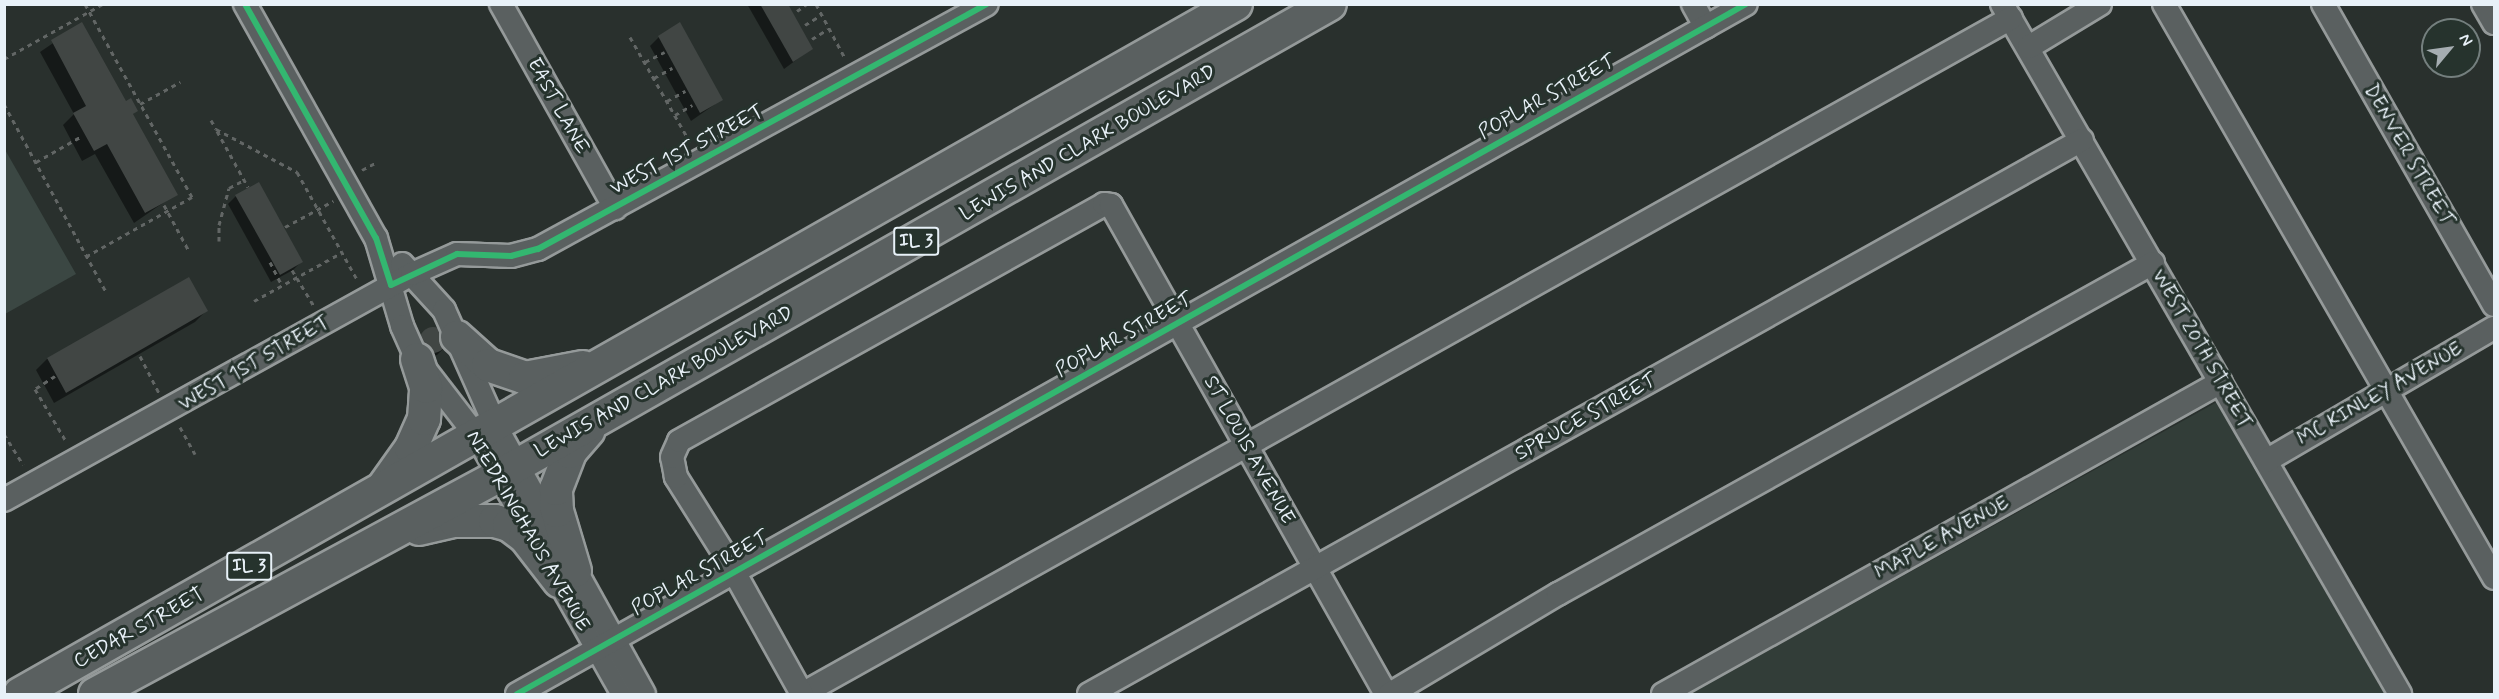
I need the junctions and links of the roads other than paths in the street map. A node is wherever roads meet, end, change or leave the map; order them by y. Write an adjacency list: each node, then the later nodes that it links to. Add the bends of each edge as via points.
1 (245, 4): 18 (street, NIEDRINGHAUS AVENUE)
2 (501, 4): 17 (street, EAST LANE)
3 (987, 4): 17 (street, WEST 1ST STREET)
4 (1236, 4): 26 (highway, IL 3)
5 (1330, 4): 30 (highway, LEWIS AND CLARK BOULEVARD / IL 3)
6 (1693, 4): 14 (street)
7 (1746, 4): 14 (street, POPLAR STREET)
8 (2100, 4): 15 (street)
9 (2164, 4): 29 (street)
10 (2323, 4): 22 (street, DENVER STREET)
11 (2483, 4): 13 (street)
12 (2007, 11): 15 (street, WEST 20TH STREET); 32 (street)
13 (2494, 24)
14 (1706, 27): 23 (street, POPLAR STREET)
15 (2029, 47): 16 (street, WEST 20TH STREET)
16 (2082, 140): 19 (street, WEST 20TH STREET); 38 (street, SPRUCE STREET)
17 (615, 208): 20 (street, WEST 1ST STREET, via 538,249 511,256 457,254)
18 (376, 238): 20 (street, NIEDRINGHAUS AVENUE); 21 (street, NIEDRINGHAUS AVENUE)
19 (2153, 263): 28 (street, WEST 20TH STREET); 50 (street)
20 (412, 274): 21 (street, WEST 1ST STREET); 25 (street, NIEDRINGHAUS AVENUE, via 444,310)
21 (391, 285): 27 (street, NIEDRINGHAUS AVENUE, via 402,326); 36 (street, WEST 1ST STREET)
22 (2494, 305)
23 (1178, 323): 32 (street, ST LOUIS AVENUE); 39 (street, POPLAR STREET); 39 (street, ST LOUIS AVENUE, via 1111,206 1094,208 679,441 672,457 676,477)
24 (2494, 328): 29 (street, MC KINLEY AVENUE)
25 (457, 337): 26 (highway, via 488,365 525,378 550,376); 31 (street, NIEDRINGHAUS AVENUE)
26 (616, 358): 31 (highway, IL 3)
27 (417, 359): 31 (street, NIEDRINGHAUS AVENUE); 35 (highway, via 426,387 424,419 411,448)
28 (2221, 382): 33 (street, WEST 20TH STREET); 51 (street, MAPLE AVENUE)
29 (2386, 390): 33 (street, MC KINLEY AVENUE); 41 (street)
30 (598, 420): 34 (highway, LEWIS AND CLARK BOULEVARD / IL 3); 40 (highway, via 570,452 556,489)
31 (487, 432): 34 (street, NIEDRINGHAUS AVENUE); 35 (highway, CEDAR STREET / IL 3)
32 (1247, 445): 38 (street, ST LOUIS AVENUE); 48 (street)
33 (2266, 461): 52 (street, WEST 20TH STREET)
34 (508, 470): 37 (highway, CEDAR STREET / IL 3); 40 (street, NIEDRINGHAUS AVENUE)
35 (379, 493): 43 (highway, CEDAR STREET / IL 3)
36 (4, 500)
37 (381, 540): 40 (highway, via 455,521 495,521 509,525 525,537); 44 (highway, CEDAR STREET / IL 3)
38 (1316, 568): 49 (street, SPRUCE STREET); 50 (street, ST LOUIS AVENUE)
39 (734, 573): 42 (street, POPLAR STREET); 48 (street)
40 (567, 576): 42 (street, NIEDRINGHAUS AVENUE)
41 (2494, 578)
42 (605, 645): 45 (street, POPLAR STREET); 46 (street, NIEDRINGHAUS AVENUE); 47 (street, NIEDRINGHAUS AVENUE)
43 (20, 694)
44 (94, 694)
45 (517, 694)
46 (623, 694)
47 (644, 694)
48 (802, 694)
49 (1089, 694)
50 (1385, 694)
51 (1663, 694)
52 (2400, 694)

